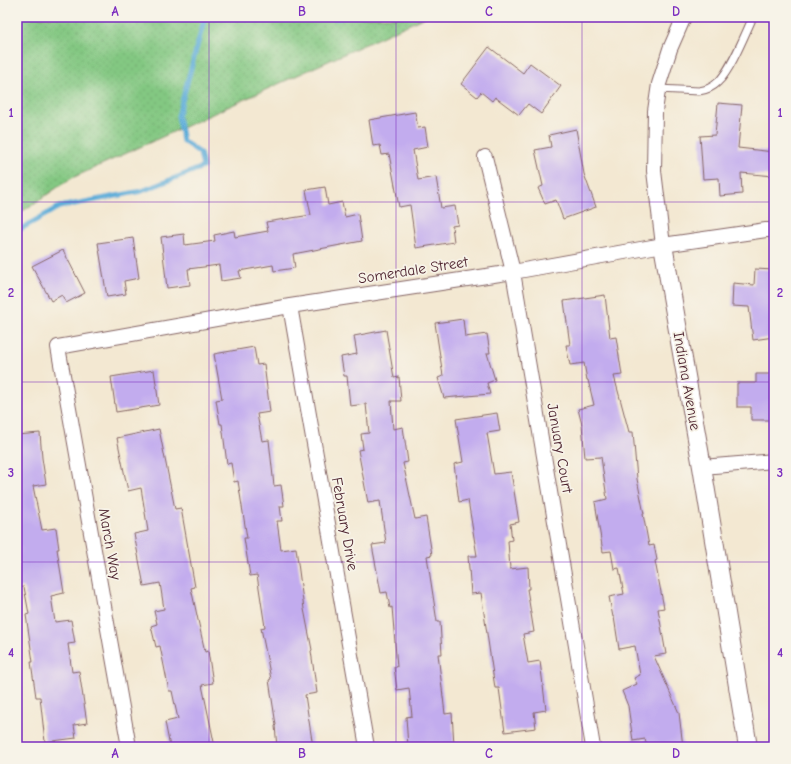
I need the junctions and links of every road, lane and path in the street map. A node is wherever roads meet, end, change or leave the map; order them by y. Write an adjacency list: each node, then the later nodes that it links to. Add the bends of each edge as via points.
1 (684, 17): 3 (street, Indiana Avenue, via 670,48)
2 (753, 17): 3 (lane, via 723,77 714,86 704,91)
3 (658, 89): 6 (street, Indiana Avenue, via 654,171)
4 (485, 157): 7 (street, January Court)
5 (774, 230): 6 (street, Somerdale Street)
6 (663, 245): 7 (street, Somerdale Street); 11 (street, Indiana Avenue)
7 (513, 272): 8 (street, Somerdale Street); 14 (street, January Court)
8 (290, 306): 9 (street, Somerdale Street); 13 (street, February Drive)
9 (58, 347): 12 (street, March Way)
10 (774, 461): 11 (street)
11 (702, 467): 15 (street, Indiana Avenue)
12 (129, 747)
13 (367, 747)
14 (593, 747)
15 (748, 747)

